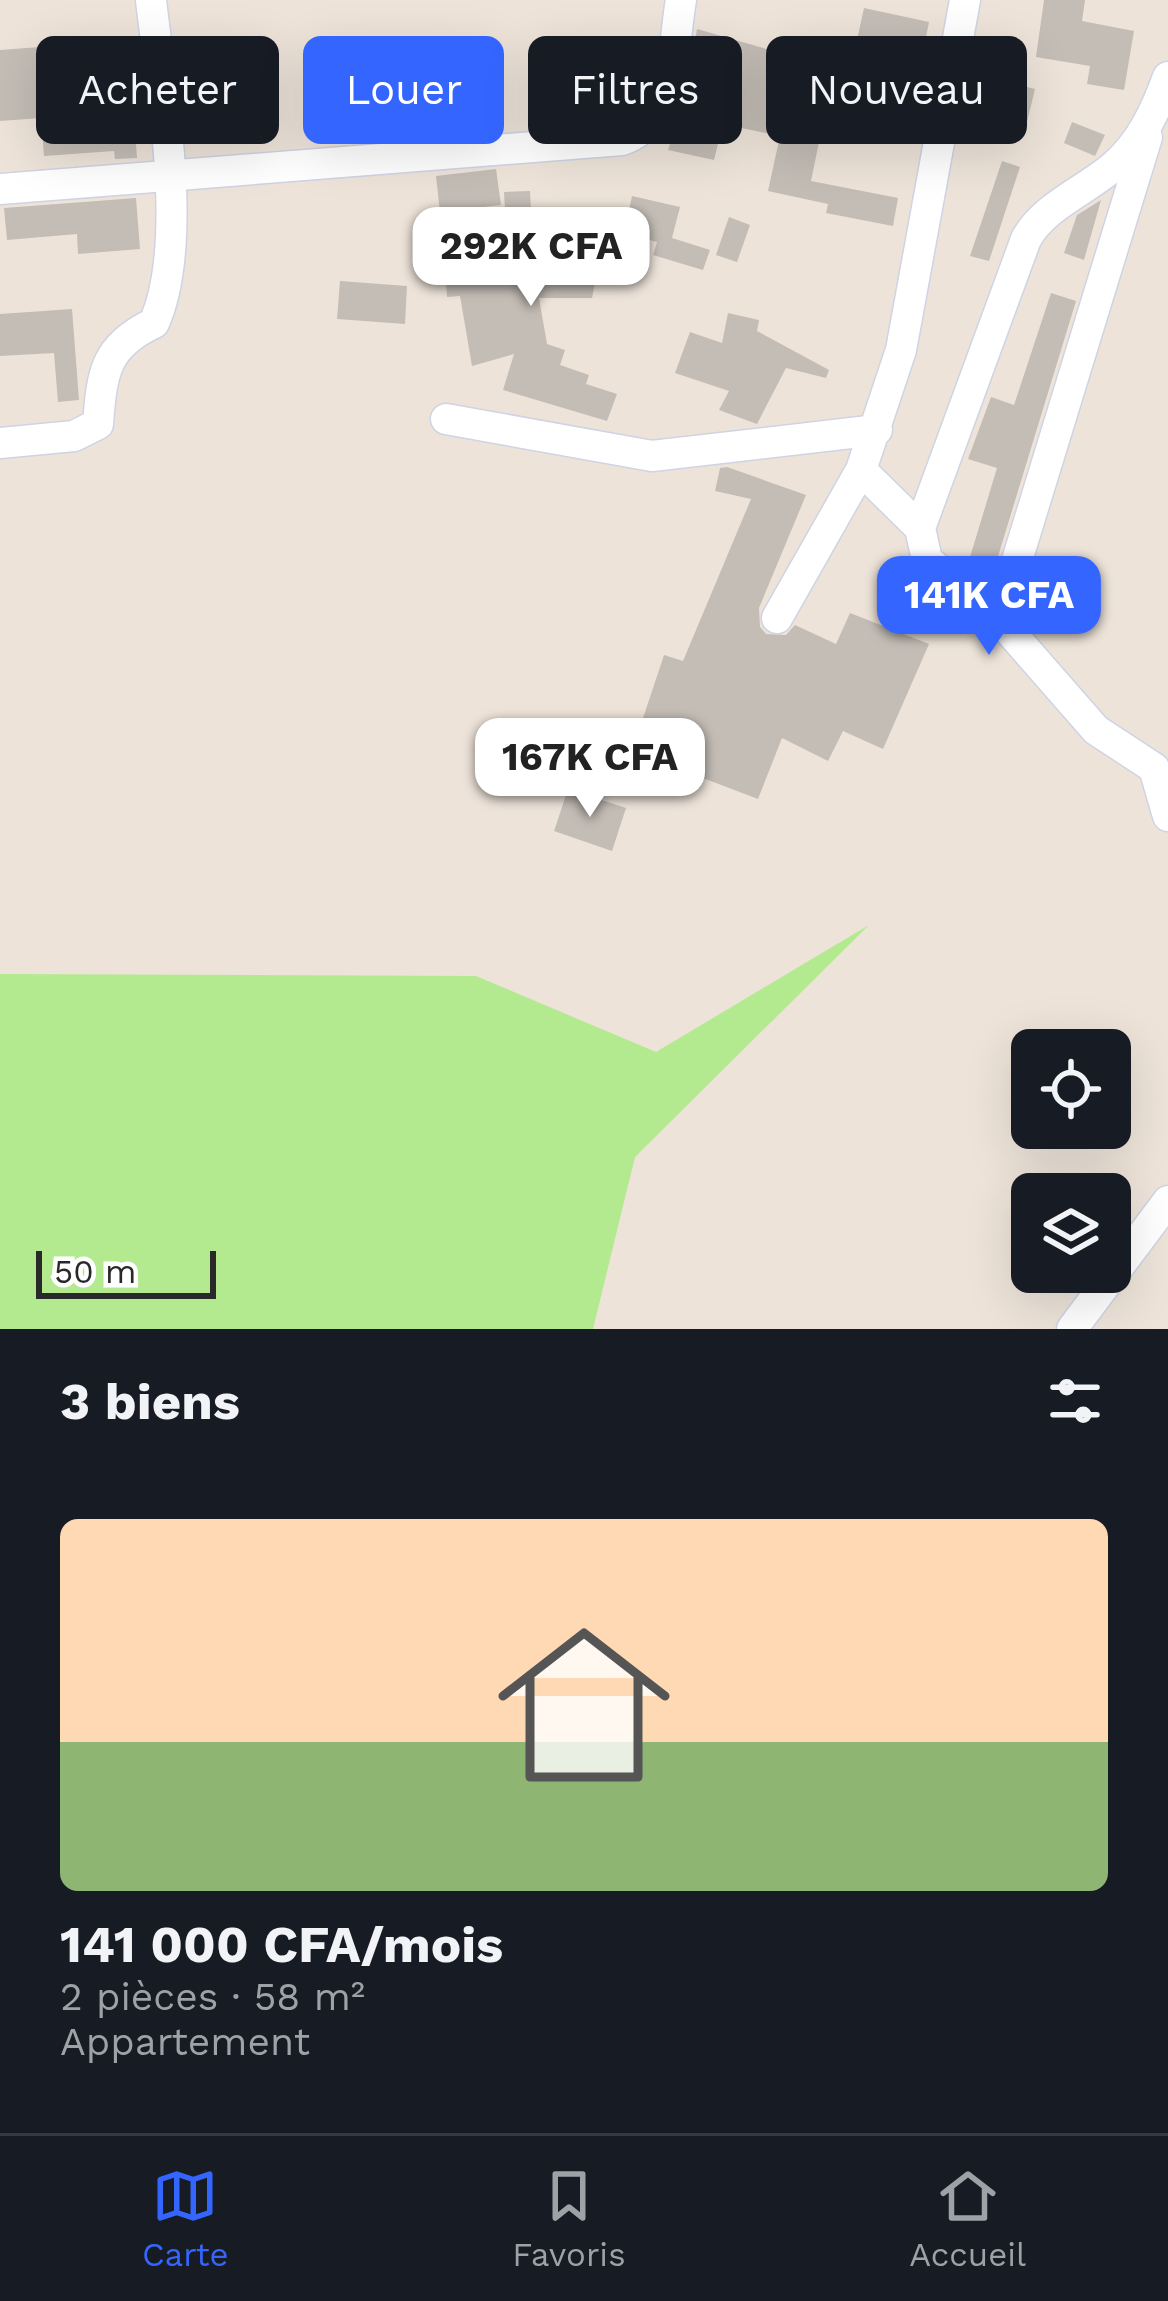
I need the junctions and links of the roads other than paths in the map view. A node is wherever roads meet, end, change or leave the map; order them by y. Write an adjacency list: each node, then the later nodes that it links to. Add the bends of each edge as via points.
1 (152, 0): 6 (street)
2 (681, 0): 6 (street, via 662,108 646,131 622,140)
3 (965, 0): 9 (street, via 923,244)
4 (1168, 77): 5 (street)
5 (1153, 118): 12 (street, via 1117,164 1035,222); 14 (street)
6 (170, 177): 7 (street); 10 (street, via 165,298 154,322 124,337 109,360 98,424 74,436)
7 (0, 189)
8 (446, 418): 9 (street, via 652,456)
9 (877, 430): 11 (street)
10 (0, 443)
11 (861, 470): 12 (street); 13 (street)
12 (920, 528): 14 (street, via 927,560)
13 (777, 618)
14 (999, 619): 15 (street, via 1096,730 1154,768)
15 (1168, 816)
16 (1168, 1201): 17 (street)
17 (1072, 1329)

